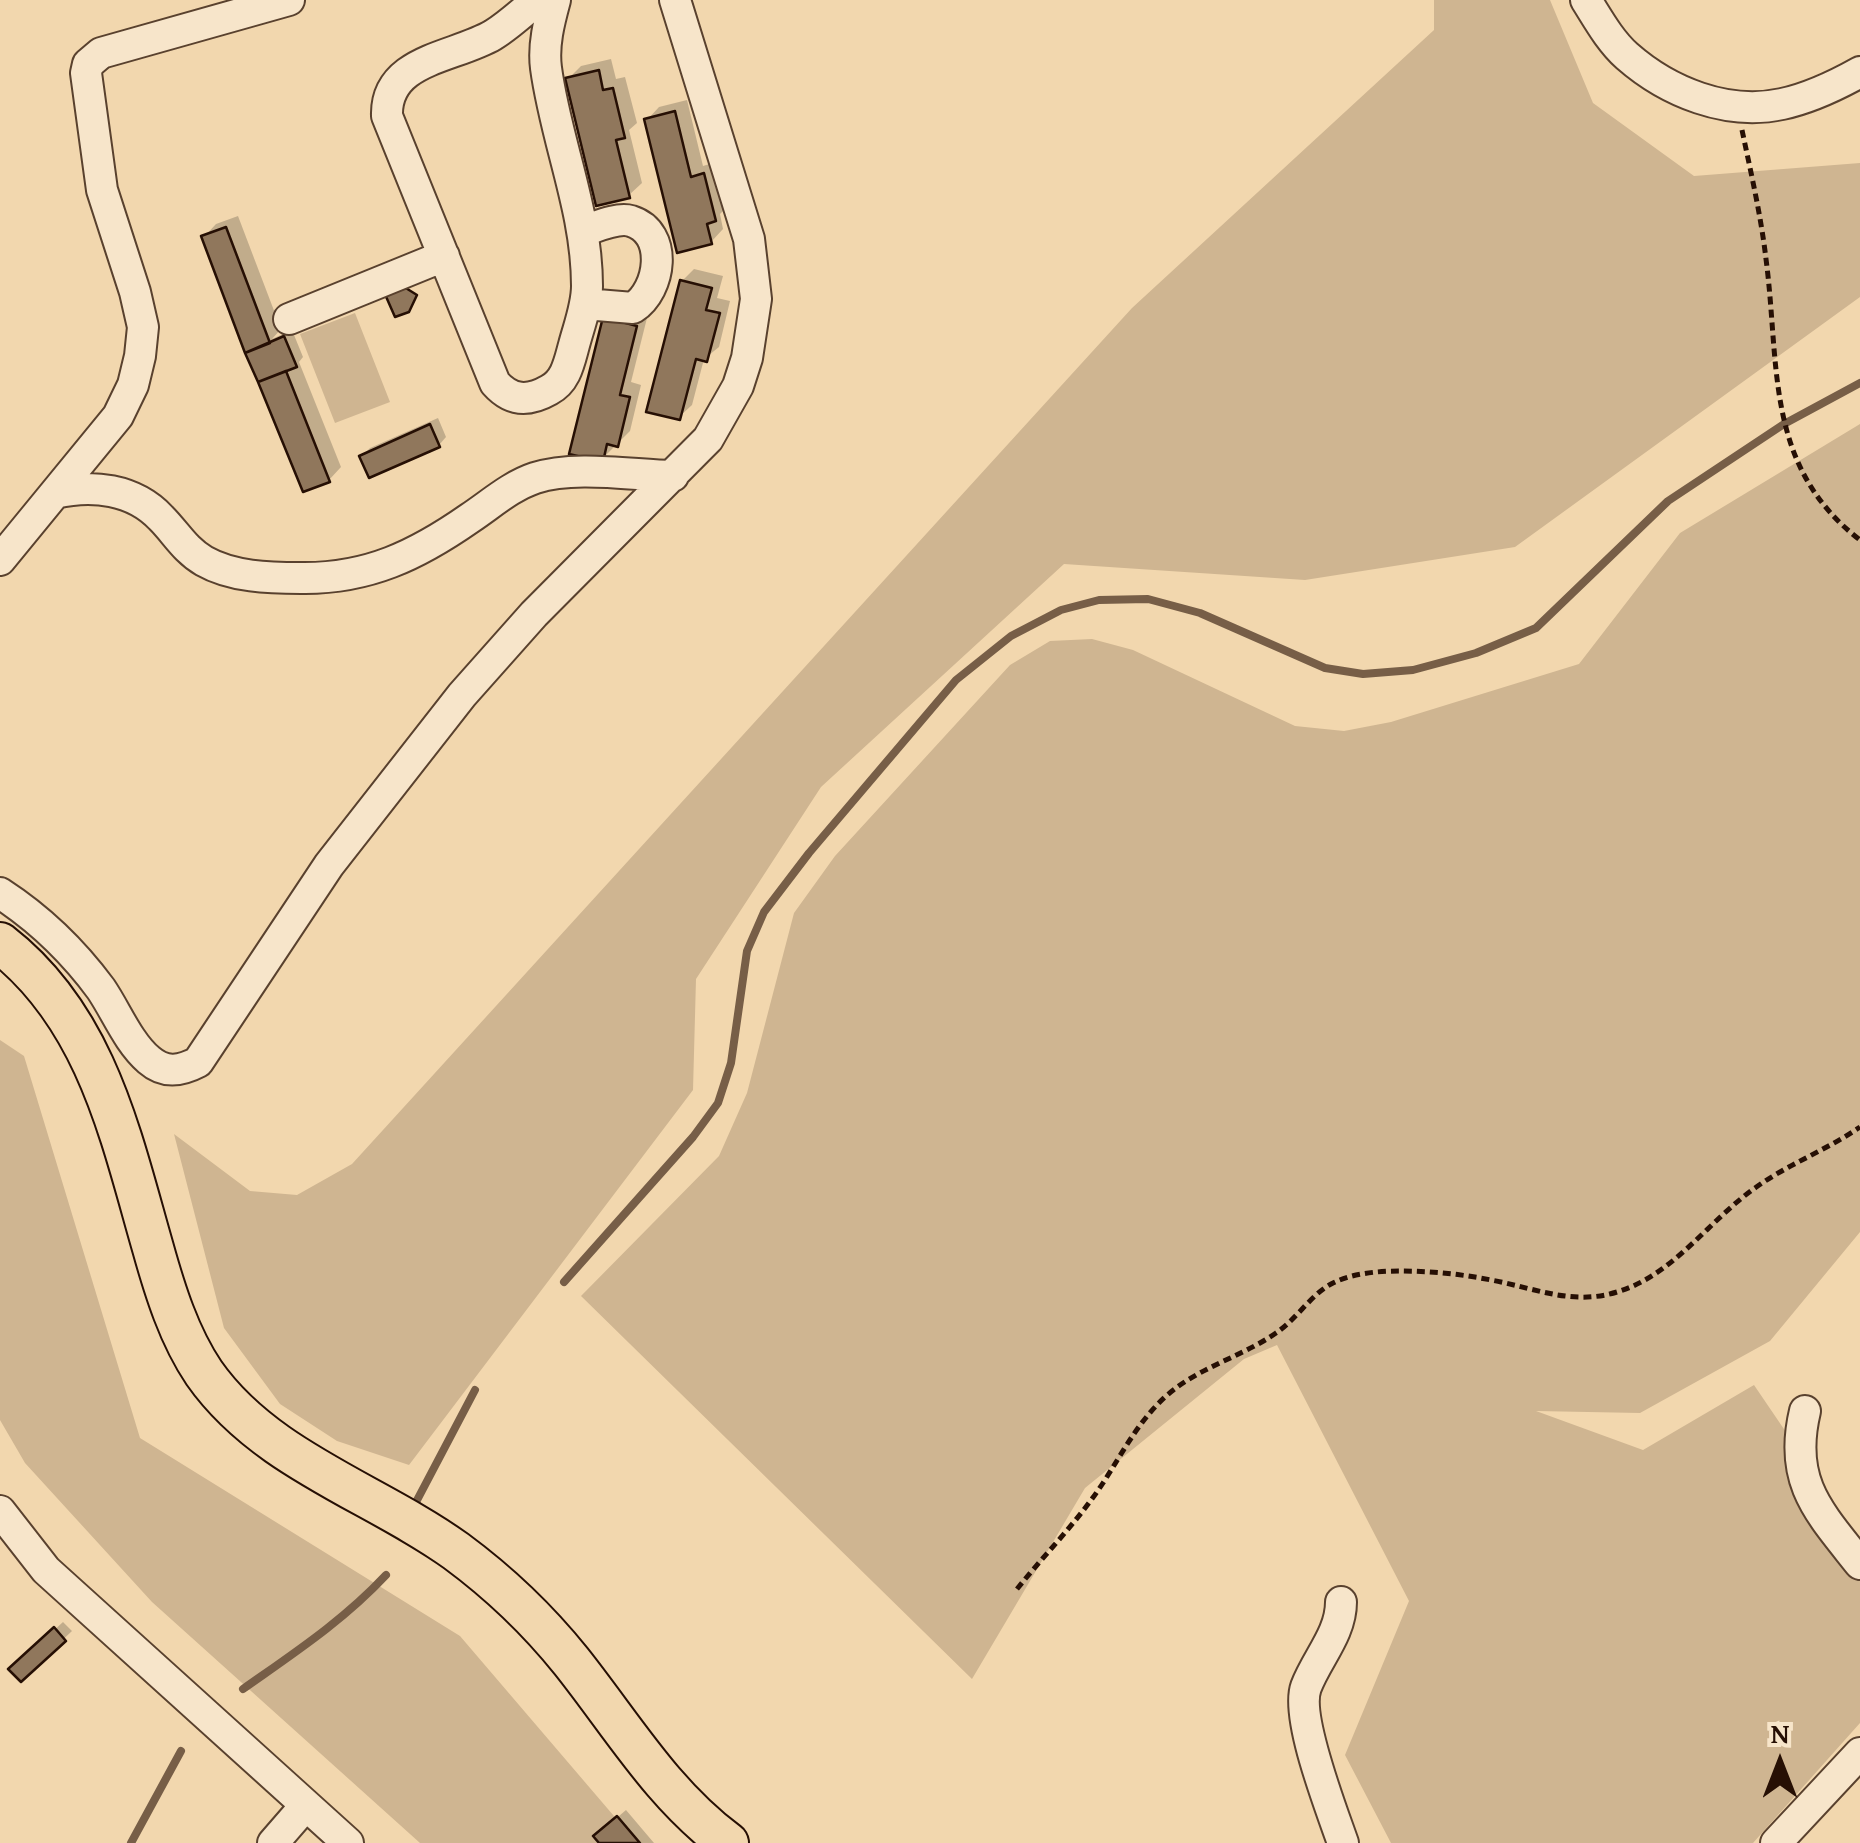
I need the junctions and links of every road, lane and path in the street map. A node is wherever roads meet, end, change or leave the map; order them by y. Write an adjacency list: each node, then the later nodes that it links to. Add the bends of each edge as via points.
1 (289, 0): 15 (street, via 101,52 88,64 102,190 143,327 132,385 118,416)
2 (538, 0): 6 (street)
3 (554, 0): 7 (street)
4 (675, 0): 14 (street, via 749,239 756,298 738,386 708,438)
5 (1586, 0): 9 (street, via 1626,55 1694,97)
6 (491, 36): 7 (street, via 522,45); 11 (street, via 402,75 386,99)
7 (546, 69): 10 (street)
8 (1860, 72): 9 (street, via 1805,98)
9 (1738, 108): 16 (path, via 1788,438 1812,490)
10 (583, 231): 12 (street); 12 (street, via 622,220 638,225 653,242 657,271 656,282 633,308)
11 (444, 256): 12 (street, via 496,383 517,399 542,394 565,375); 13 (street)
12 (585, 304)
13 (289, 318)
14 (672, 476): 15 (street, via 536,478 425,549 368,570 308,578 215,567 186,548 150,508 114,492 84,488); 18 (street, via 534,614 394,778 198,1062 169,1070 150,1061 84,966)
15 (55, 494): 17 (street)
16 (1860, 540)
17 (0, 560)
18 (0, 893)
19 (0, 944): 30 (main road, via 53,995 88,1050 116,1119 174,1316 206,1376 293,1453 414,1524 494,1581 570,1660 663,1784)
20 (1860, 1127): 24 (path, via 1755,1188 1664,1269 1614,1294 1552,1297 1433,1272 1364,1274 1332,1283 1280,1330 1166,1396)
21 (1806, 1410): 23 (street, via 1799,1444 1804,1482 1812,1504)
22 (0, 1511): 27 (street, via 46,1570)
23 (1860, 1564)
24 (1017, 1589)
25 (1341, 1602): 31 (street, via 1303,1708)
26 (1860, 1753): 32 (street)
27 (306, 1805): 28 (street); 29 (street)
28 (273, 1843)
29 (348, 1843)
30 (728, 1843)
31 (1343, 1843)
32 (1776, 1843)

